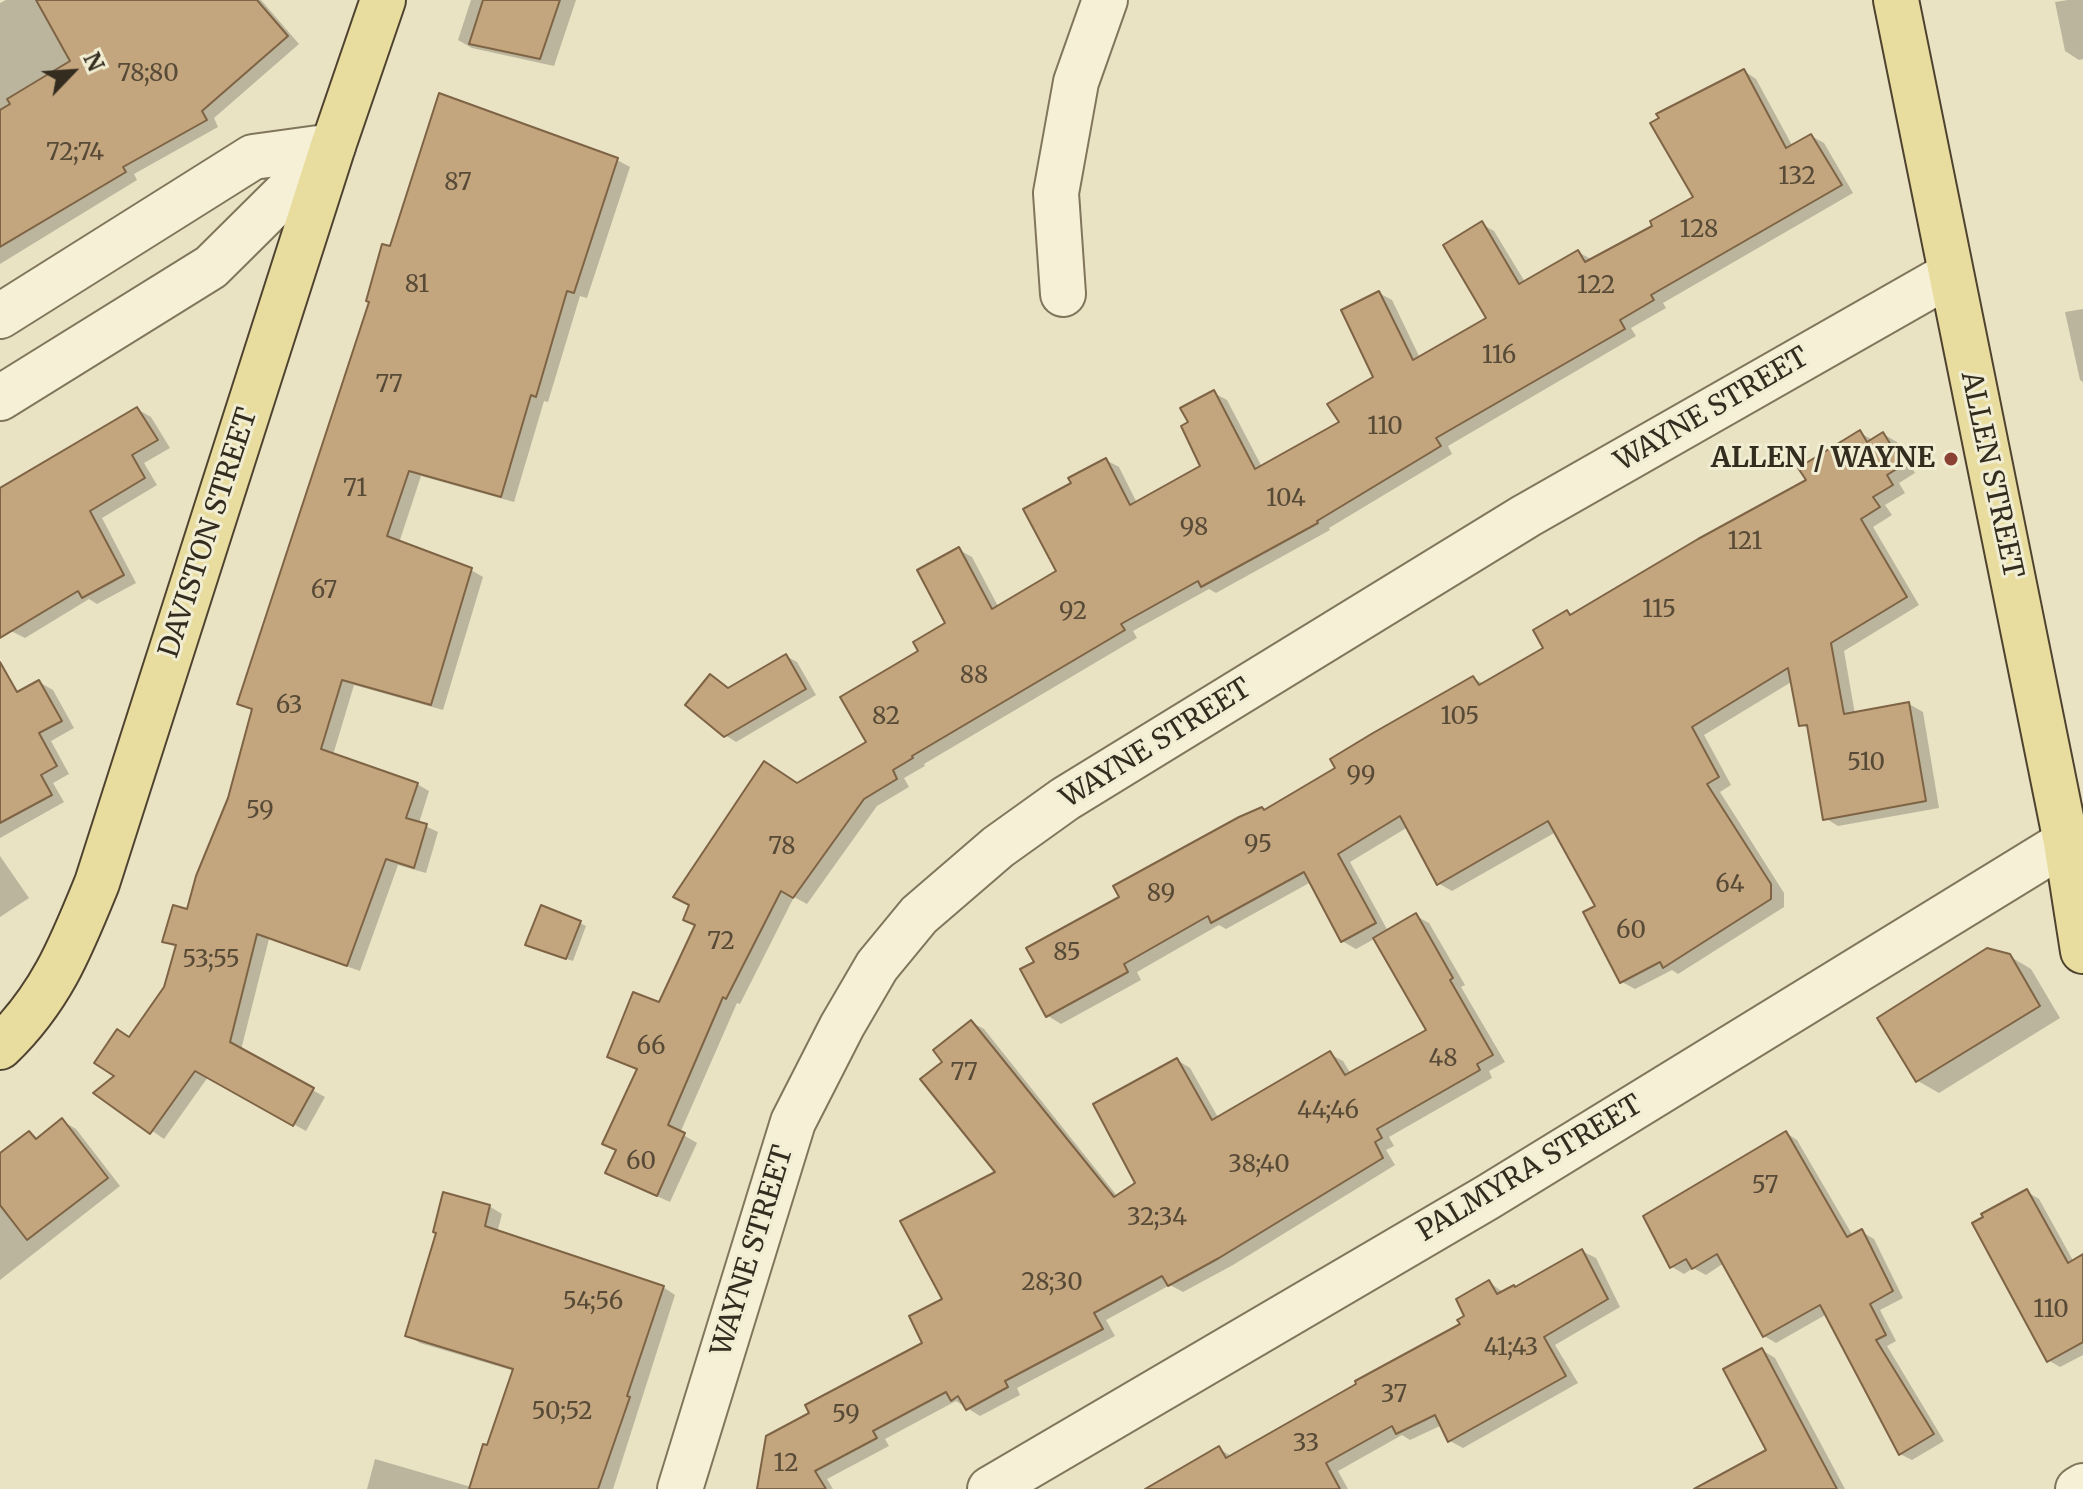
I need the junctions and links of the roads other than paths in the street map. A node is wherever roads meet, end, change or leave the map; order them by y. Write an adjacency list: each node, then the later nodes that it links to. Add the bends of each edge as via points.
1 (383, 0): 4 (main road, DAVISTON STREET)
2 (1105, 0): 6 (street, via 1076,82 1056,193)
3 (1896, 0): 5 (main road, ALLEN STREET)
4 (333, 146): 7 (street, via 253,157); 8 (street, via 211,267); 11 (main road, DAVISTON STREET, via 97,883 51,985)
5 (1949, 275): 9 (main road, ALLEN STREET); 13 (street, WAYNE STREET, via 1526,516 1065,799 998,847 919,915 877,966 793,1122)
6 (1063, 294)
7 (0, 316)
8 (0, 398)
9 (2075, 843): 10 (main road, ALLEN STREET); 14 (street, PALMYRA STREET)
10 (2083, 951)
11 (0, 1047)
12 (2083, 1486): 15 (street)
13 (680, 1489)
14 (990, 1489)
15 (2078, 1489)

